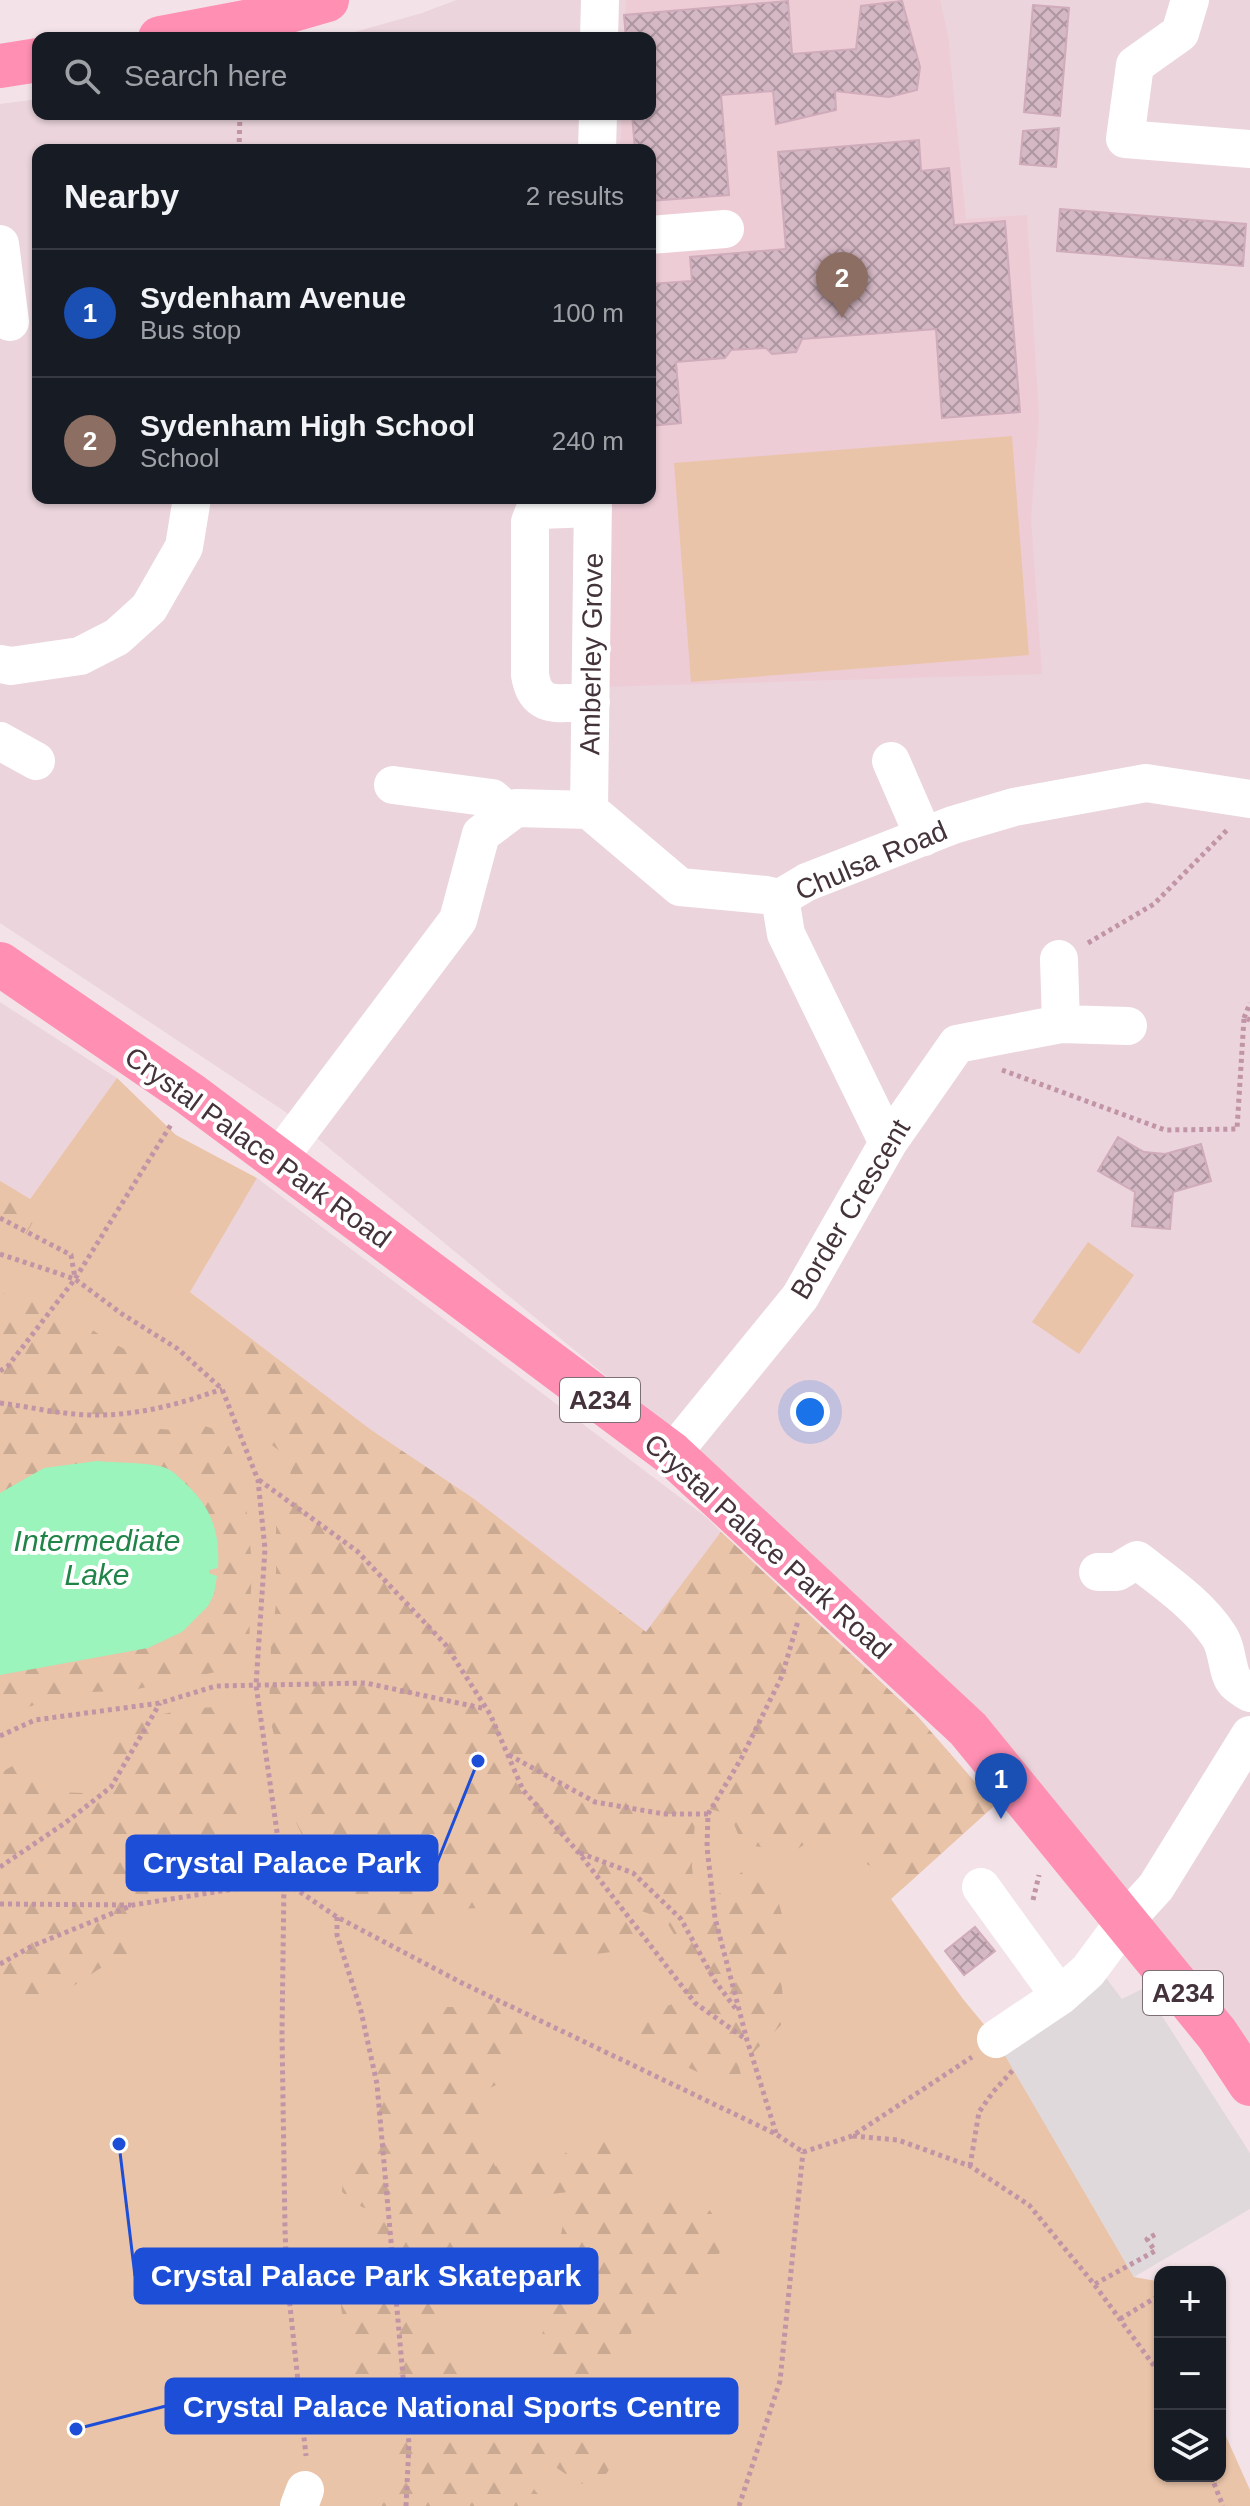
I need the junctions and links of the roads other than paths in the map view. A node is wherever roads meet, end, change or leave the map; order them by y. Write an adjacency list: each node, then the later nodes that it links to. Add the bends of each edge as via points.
1 (327, 0): 4 (main road)
2 (600, 0): 5 (street)
3 (1190, 0): 10 (street, via 1180,33 1135,65 1125,139)
4 (192, 32)
5 (599, 32)
6 (32, 61): 7 (main road)
7 (0, 66)
8 (598, 120): 9 (street)
9 (597, 144)
10 (1250, 149)
11 (725, 229): 12 (street)
12 (656, 235)
13 (0, 244): 14 (street)
14 (16, 324)
15 (191, 504): 18 (street, via 184,547 149,608 117,637 80,656)
16 (585, 504): 19 (street, via 539,510 530,522 530,675 532,689 545,702)
17 (593, 504): 19 (street, Amberley Grove)
18 (0, 664)
19 (591, 702): 24 (street, Amberley Grove)
20 (0, 741): 21 (street)
21 (36, 761)
22 (891, 761): 27 (street)
23 (393, 785): 26 (street, via 492,798)
24 (589, 810): 26 (street, via 516,808); 28 (street, Chulsa Road, via 680,887)
25 (1243, 810): 27 (street, Chulsa Road, via 1146,783 1014,807)
26 (509, 813): 34 (street, via 481,834 458,920)
27 (924, 837): 28 (street, Chulsa Road, via 807,882)
28 (780, 898): 33 (street, via 786,934)
29 (1059, 959): 31 (street)
30 (0, 964): 34 (main road, Crystal Palace Park Road / A234)
31 (1061, 1024): 32 (street); 33 (street, Border Crescent, via 957,1044)
32 (1128, 1026)
33 (888, 1143): 35 (street, Border Crescent, via 800,1297)
34 (278, 1159): 35 (main road, Crystal Palace Park Road / A234)
35 (672, 1454): 40 (main road, Crystal Palace Park Road / A234, via 968,1729)
36 (1098, 1572): 37 (street, via 1117,1572 1137,1560 1219,1635 1231,1675)
37 (1250, 1693)
38 (1250, 1735): 40 (street, via 1156,1887)
39 (981, 1887): 41 (street)
40 (1125, 1921): 41 (street, via 1088,1971); 43 (main road, Crystal Palace Park Road / A234, via 1217,2034)
41 (1060, 1996): 42 (street)
42 (988, 2042)
43 (1250, 2084)

